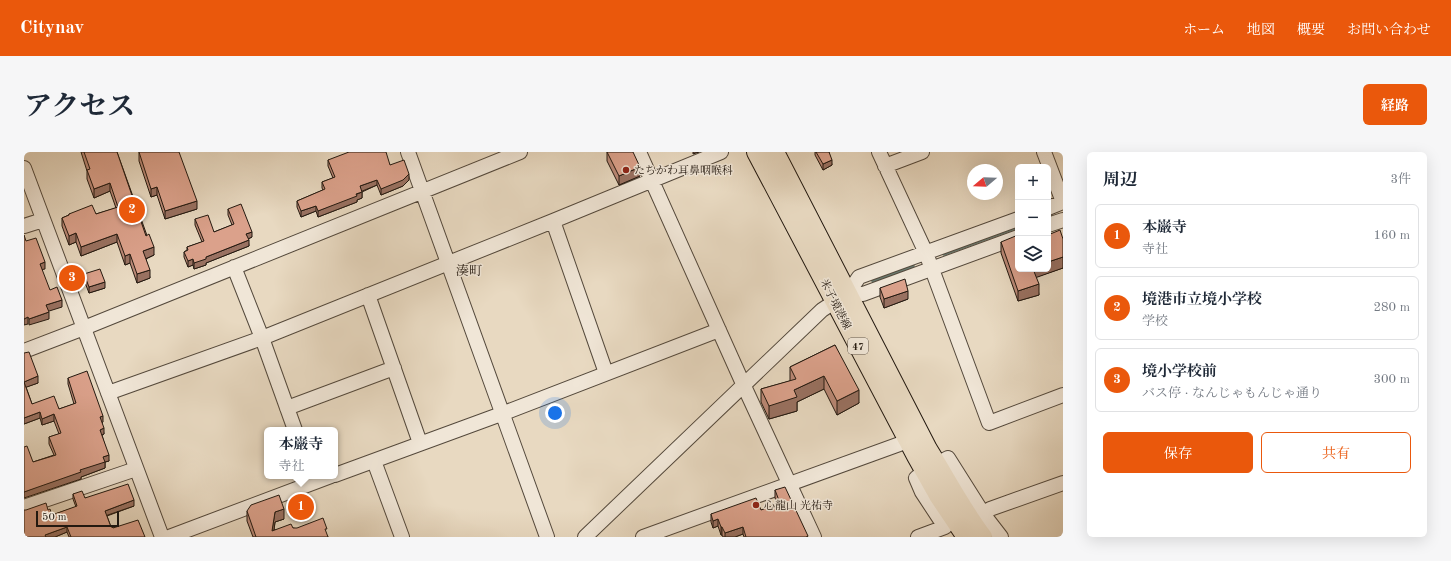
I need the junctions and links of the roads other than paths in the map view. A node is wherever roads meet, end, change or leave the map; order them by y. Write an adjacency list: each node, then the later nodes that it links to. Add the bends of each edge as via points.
1 (408, 152): 13 (street)
2 (520, 152): 13 (street)
3 (639, 152): 12 (street)
4 (721, 152): 12 (street)
5 (756, 152): 28 (main road, 米子境港線 / 47)
6 (775, 152): 28 (main road, 米子境港線 / 47)
7 (878, 152): 10 (street)
8 (922, 152): 10 (street)
9 (1044, 152): 14 (street)
10 (885, 166): 23 (street)
11 (24, 168): 16 (street)
12 (652, 181): 19 (street); 30 (street)
13 (422, 192): 24 (street); 25 (street)
14 (1063, 202): 15 (street)
15 (1051, 207)
16 (43, 220): 21 (street); 29 (street)
17 (1015, 220): 23 (street)
18 (1063, 220): 20 (street)
19 (553, 221): 24 (street); 34 (street)
20 (1051, 224)
21 (24, 226)
22 (1015, 238): 26 (street)
23 (926, 253): 26 (street); 28 (street, via 859,277)
24 (449, 263): 27 (street); 39 (street)
25 (234, 267): 29 (street); 31 (street)
26 (932, 269): 28 (street, via 863,294); 37 (street, via 989,423)
27 (368, 296): 31 (street); 33 (street)
28 (841, 297): 35 (street, via 822,310); 41 (main road, 米子境港線 / 47); 44 (main road, 米子境港線 / 47, via 886,368)
29 (84, 328): 32 (street); 36 (street)
30 (719, 330): 34 (street); 35 (street)
31 (262, 338): 36 (street); 38 (street)
32 (24, 351)
33 (394, 368): 38 (street); 42 (street)
34 (606, 373): 39 (street)
35 (744, 386): 49 (street); 57 (street)
36 (108, 393): 45 (street)
37 (1063, 396)
38 (287, 408): 40 (street)
39 (504, 414): 42 (street); 56 (street)
40 (294, 427)
41 (908, 441): 44 (main road, 米子境港線 / 47); 49 (street)
42 (420, 443): 43 (street)
43 (374, 461): 46 (street); 55 (street)
44 (931, 467): 51 (street, via 948,458); 52 (street, via 916,478); 61 (main road, 米子境港線 / 47, via 939,497); 62 (main road, 米子境港線 / 47, via 956,497)
45 (136, 469): 50 (street); 53 (street)
46 (338, 474)
47 (312, 479): 54 (street)
48 (1063, 483): 51 (street, via 990,509)
49 (789, 484): 58 (street); 59 (street)
50 (24, 507)
51 (984, 515): 63 (street)
52 (948, 532): 60 (street)
53 (162, 537)
54 (169, 537)
55 (402, 537)
56 (547, 537)
57 (585, 537)
58 (643, 537)
59 (814, 537)
60 (918, 537)
61 (966, 537)
62 (983, 537)
63 (1001, 537)

